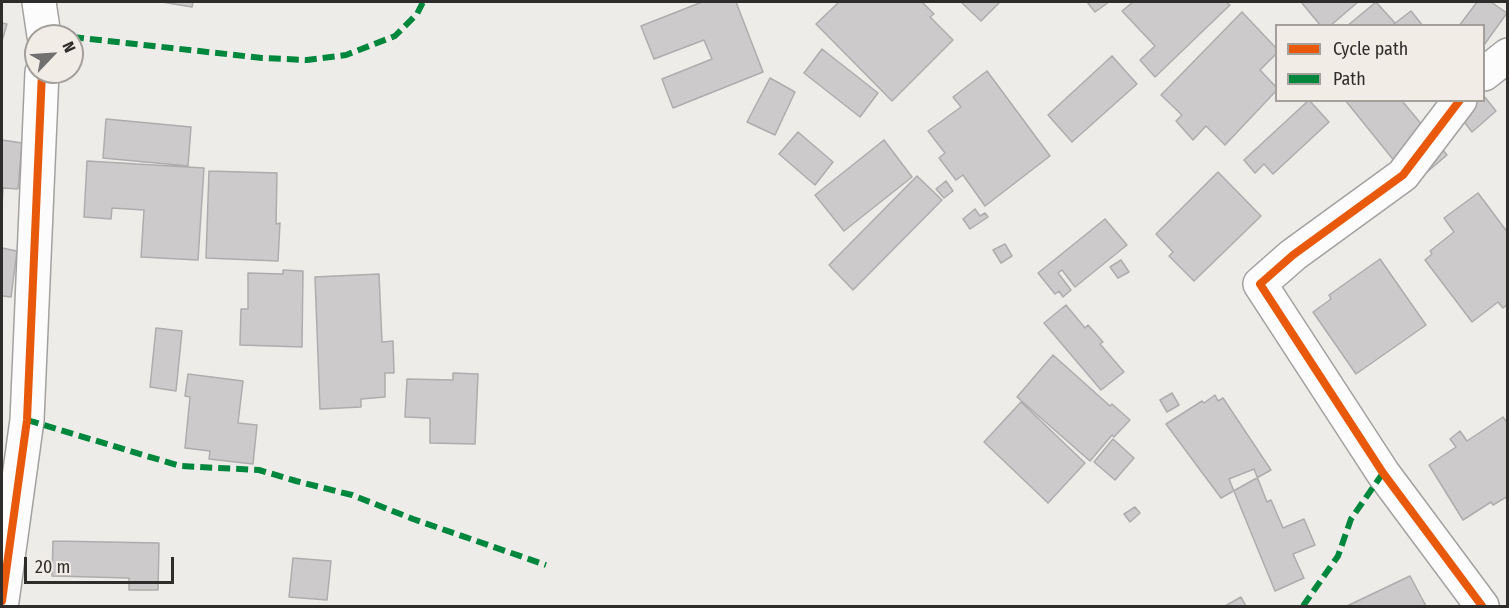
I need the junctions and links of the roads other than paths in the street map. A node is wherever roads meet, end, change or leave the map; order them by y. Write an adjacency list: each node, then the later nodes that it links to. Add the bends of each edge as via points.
1 (39, 2): 2 (street)
2 (42, 24)
3 (1508, 55): 4 (street)
4 (1485, 73)
5 (41, 84): 7 (street, via 27,420)
6 (1458, 102): 8 (street, via 1403,175 1293,255 1260,284 1383,473)
7 (2, 600)
8 (1482, 606)

